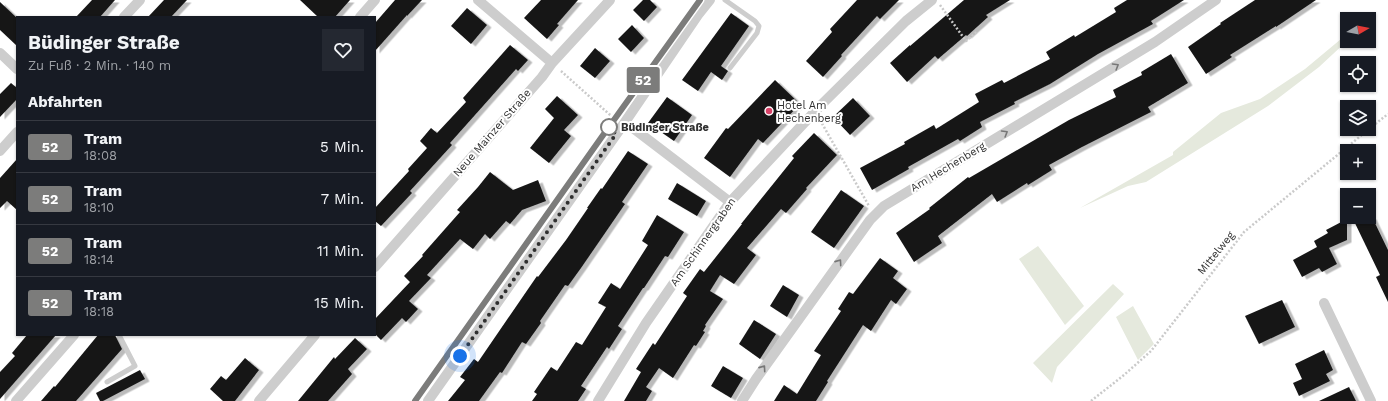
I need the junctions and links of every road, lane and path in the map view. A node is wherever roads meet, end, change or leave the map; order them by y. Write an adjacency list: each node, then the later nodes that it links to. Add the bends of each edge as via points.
1 (140, 0): 10 (street)
2 (375, 0): 11 (street)
3 (478, 0): 14 (street)
4 (610, 0): 14 (street, Neue Mainzer Straße)
5 (710, 0): 21 (street)
6 (725, 0): 16 (lane, via 759,26)
7 (932, 0): 19 (street, Am Schinnergraben, via 906,21)
8 (936, 0): 12 (path, via 966,41)
9 (1216, 0): 27 (street, Am Hechenberg, one-way to 9, via 884,206 1155,42)
10 (125, 16)
11 (361, 16)
12 (978, 32)
13 (0, 53): 15 (street)
14 (552, 63): 28 (street, Neue Mainzer Straße)
15 (16, 68)
16 (730, 68)
17 (561, 71): 18 (path)
18 (605, 110)
19 (815, 111): 26 (street, Am Schinnergraben); 27 (path)
20 (1388, 114): 22 (path, Mittelweg)
21 (625, 122): 26 (street); 36 (street)
22 (1376, 123)
23 (16, 133): 25 (street)
24 (1361, 136): 39 (path, Mittelweg, via 1244,232 1151,351)
25 (0, 151)
26 (730, 202): 37 (street, Am Schinnergraben, via 646,323)
27 (874, 216): 38 (street, Am Hechenberg, one-way to 27)
28 (376, 266)
29 (1324, 303): 40 (street)
30 (73, 336): 34 (street)
31 (120, 336): 33 (lane, via 136,366)
32 (314, 336): 35 (street)
33 (107, 382)
34 (16, 401)
35 (259, 401)
36 (428, 401)
37 (598, 401)
38 (742, 401)
39 (1091, 401)
40 (1371, 401)

